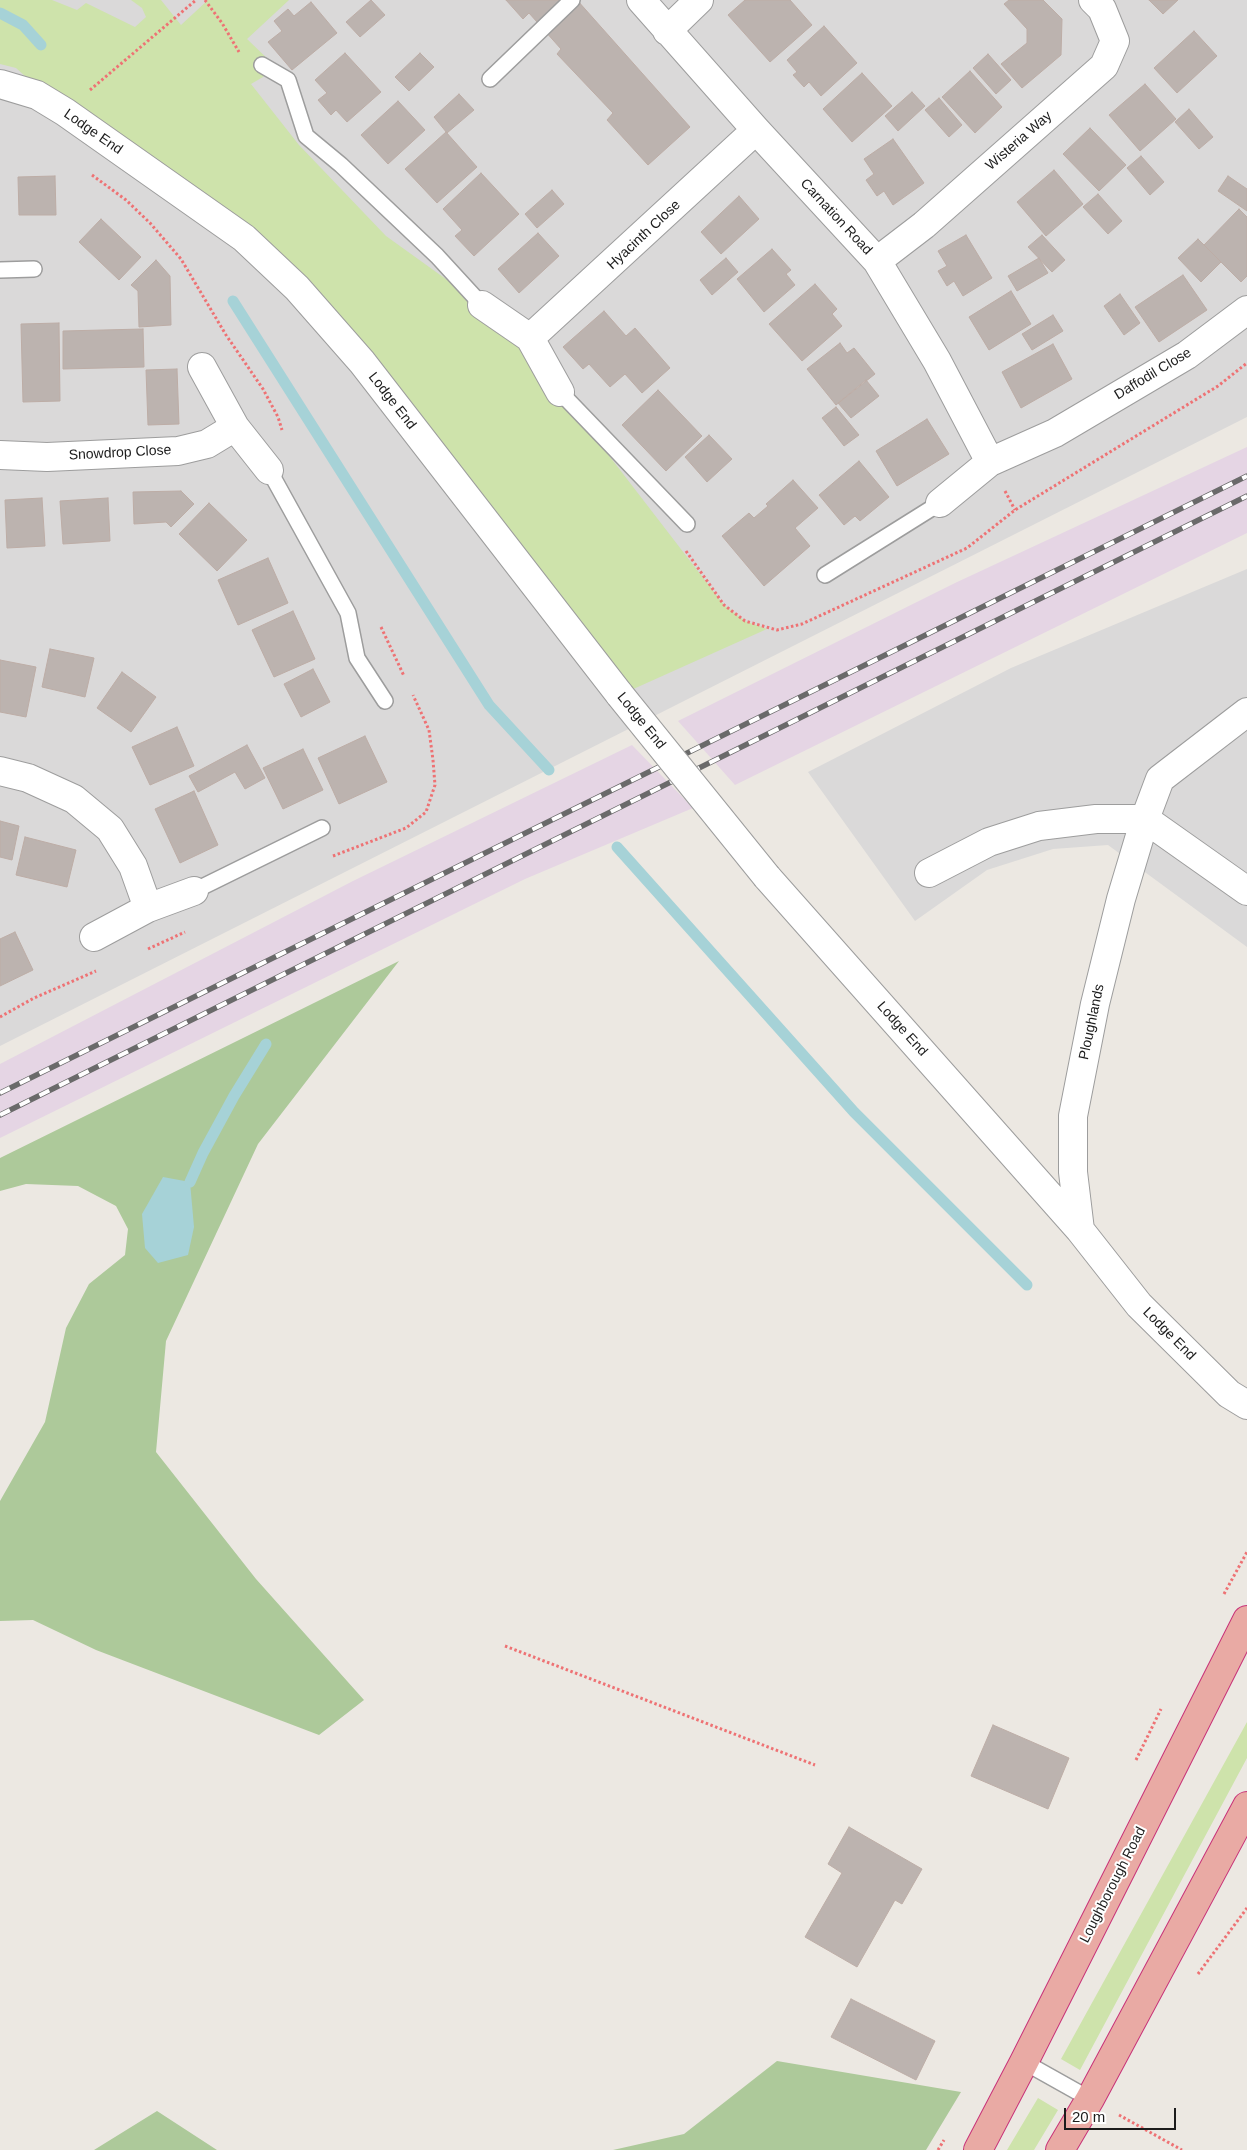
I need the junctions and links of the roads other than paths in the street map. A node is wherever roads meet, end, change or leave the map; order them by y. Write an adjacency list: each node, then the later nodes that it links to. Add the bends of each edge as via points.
1 (572, 0): 7 (lane)
2 (641, 0): 5 (street, Carnation Road)
3 (700, 0): 5 (street)
4 (1094, 0): 10 (street, Wisteria Way, via 1102,9 1115,41 1104,66 924,225)
5 (667, 31): 9 (street, Carnation Road)
6 (262, 65): 13 (lane, via 288,80 306,136 437,256)
7 (490, 79)
8 (0, 84): 35 (street, Lodge End, bridge, via 37,95 65,112 244,238 297,288 362,362 620,695 767,877)
9 (756, 130): 10 (street, Carnation Road); 15 (street, Hyacinth Close)
10 (876, 261): 20 (street, Carnation Road, via 937,361)
11 (34, 269): 12 (lane)
12 (0, 270)
13 (482, 306): 15 (street)
14 (1247, 310): 20 (street, Daffodil Close, via 1187,355 1055,432)
15 (530, 338): 17 (street)
16 (202, 367): 18 (street)
17 (560, 392): 23 (lane)
18 (234, 427): 19 (street, Snowdrop Close, via 207,444 178,451); 21 (street)
19 (0, 455)
20 (990, 462): 22 (street)
21 (269, 470): 25 (lane, via 348,613 357,658)
22 (940, 503): 24 (lane)
23 (687, 524)
24 (825, 575)
25 (385, 701)
26 (1247, 712): 28 (street, Ploughlands, via 1160,779)
27 (0, 771): 33 (street, via 28,778 74,799 110,829 133,866)
28 (1145, 819): 30 (street, via 1096,819 1039,826 989,842); 32 (street); 35 (street, Ploughlands, via 1121,899 1073,1116 1073,1172)
29 (322, 828): 31 (lane)
30 (929, 873)
31 (194, 891): 33 (street)
32 (1247, 891)
33 (148, 908): 34 (street)
34 (94, 937)
35 (1080, 1230): 36 (street, Lodge End, via 1140,1306 1229,1394)
36 (1247, 1405)
37 (1247, 1620): 39 (highway, Loughborough Road)
38 (1247, 1806): 40 (highway)
39 (1024, 2062): 40 (lane); 41 (highway, Loughborough Road)
40 (1090, 2099): 42 (highway)
41 (978, 2150)
42 (1060, 2150)

